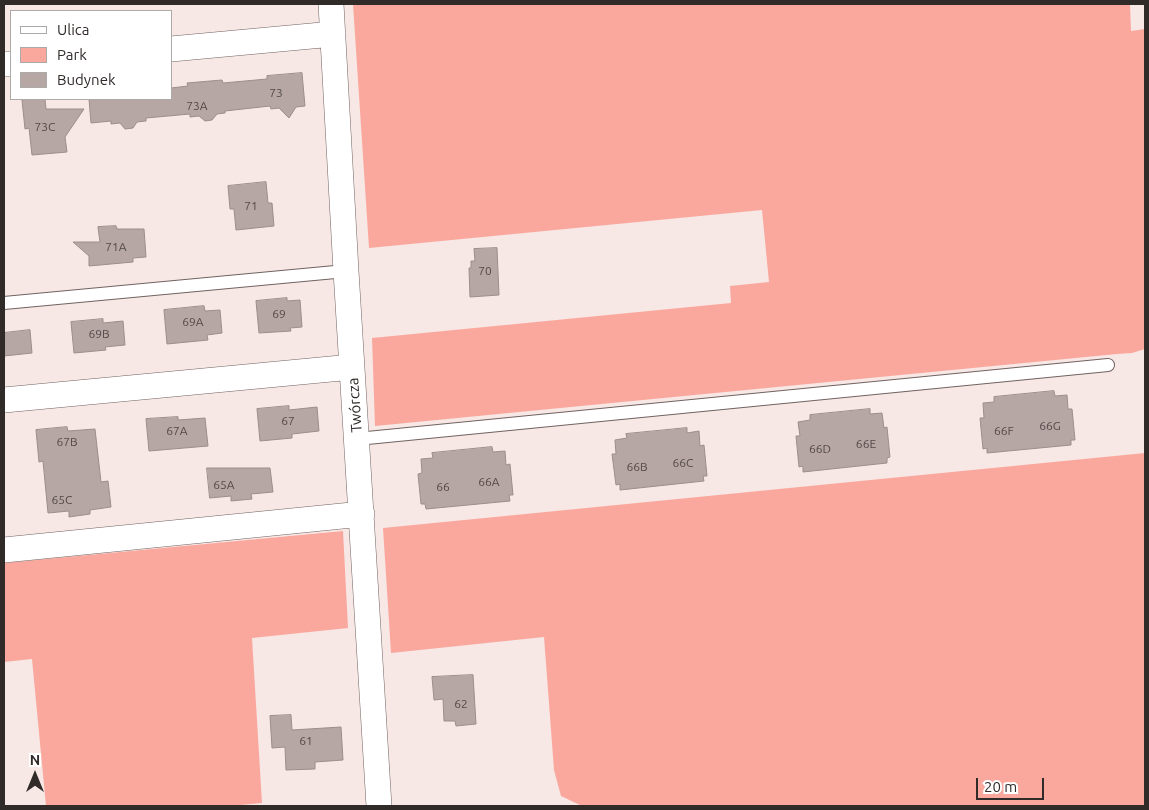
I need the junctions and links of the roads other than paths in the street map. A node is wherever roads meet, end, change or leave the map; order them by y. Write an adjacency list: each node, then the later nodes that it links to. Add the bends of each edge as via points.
1 (331, 4): 2 (street, Twórcza)
2 (333, 34): 3 (street); 4 (street, Twórcza)
3 (172, 49)
4 (346, 271): 5 (lane); 7 (street, Twórcza)
5 (4, 303)
6 (1108, 365): 9 (lane)
7 (352, 366): 8 (street); 9 (street, Twórcza)
8 (4, 400)
9 (357, 439): 10 (street, Twórcza)
10 (362, 514): 11 (street); 12 (street, Twórcza)
11 (4, 550)
12 (380, 806)

